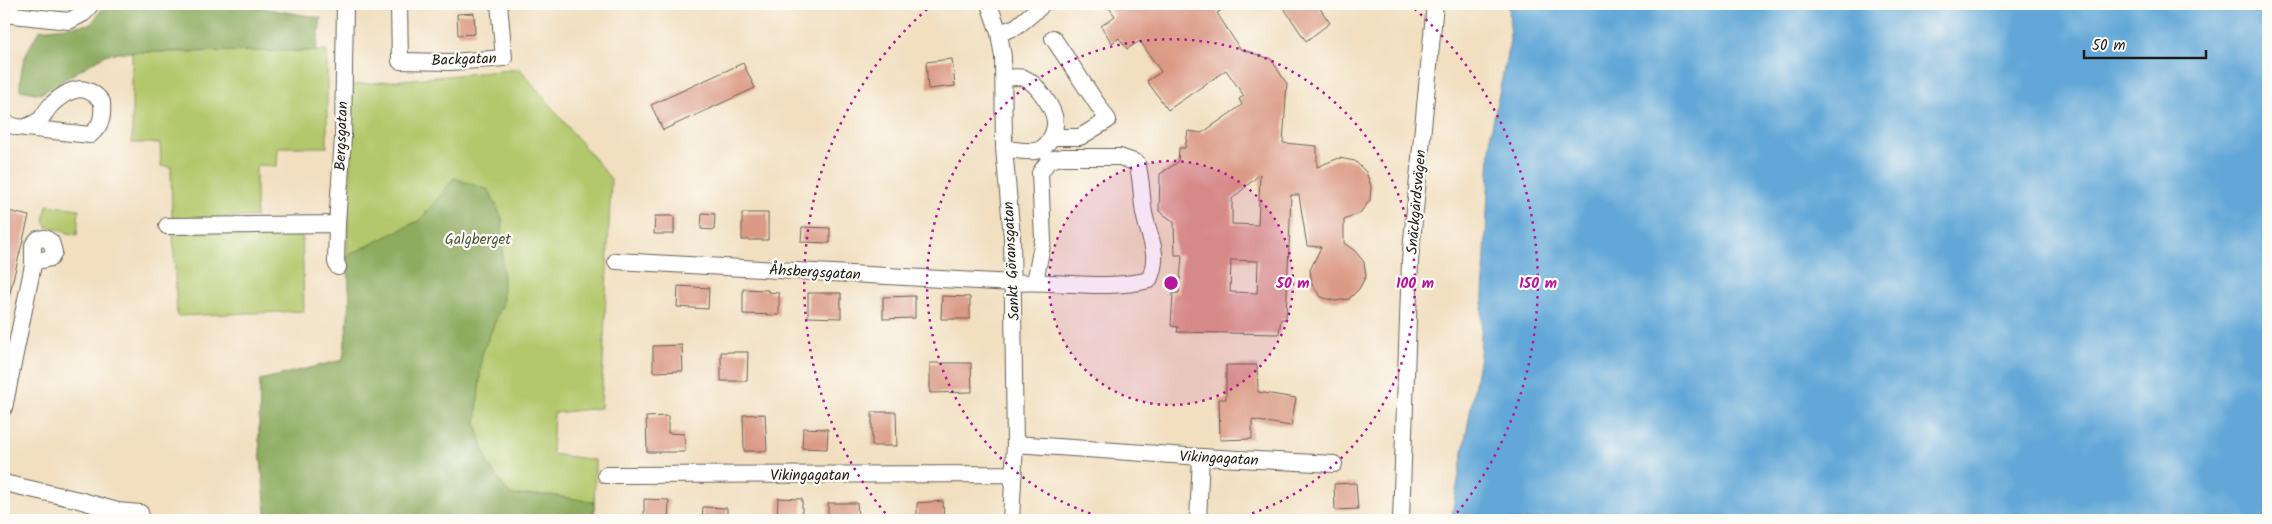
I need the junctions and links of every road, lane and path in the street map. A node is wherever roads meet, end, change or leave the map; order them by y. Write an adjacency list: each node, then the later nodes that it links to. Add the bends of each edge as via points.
1 (91, 4): 8 (street, via 84,13 69,21)
2 (345, 4): 16 (street, Bergsgatan)
3 (399, 4): 4 (street, Backgatan, via 400,61 451,62 504,58)
4 (499, 4)
5 (989, 4): 9 (street, Sankt Göransgatan)
6 (1434, 4): 33 (street, Snäckgärdsvägen, via 1410,261)
7 (1037, 5): 9 (street, via 1016,27)
8 (4, 14)
9 (998, 33): 11 (street, Sankt Göransgatan)
10 (1053, 38): 14 (street, via 1108,120 1080,137)
11 (1004, 78): 14 (street, via 1024,78 1042,92 1056,121); 15 (street, Sankt Göransgatan)
12 (4, 123): 13 (street)
13 (26, 127)
14 (1052, 137): 15 (street, via 1037,151)
15 (1004, 148): 22 (street, Sankt Göransgatan)
16 (337, 224): 17 (street); 20 (street, Bergsgatan)
17 (168, 226)
18 (616, 261): 22 (street, Åhsbergsgatan)
19 (34, 262): 23 (street)
20 (338, 267)
21 (1035, 282): 21 (street, Åhsbergsgatan, via 1128,285 1149,280 1155,267 1154,248 1144,213 1137,163 1120,156 1050,160 1040,173 1042,240); 22 (street, Åhsbergsgatan)
22 (1013, 283): 24 (street, Sankt Göransgatan)
23 (4, 408)
24 (1015, 444): 25 (street, Vikingagatan); 27 (street, Sankt Göransgatan)
25 (1201, 457): 26 (street, Vikingagatan); 32 (street)
26 (1334, 464)
27 (1014, 474): 28 (street, Vikingagatan); 31 (street, Sankt Göransgatan)
28 (606, 475)
29 (4, 483): 30 (street, via 117,511 140,513)
30 (142, 520)
31 (1012, 520)
32 (1198, 520)
33 (1401, 520)

